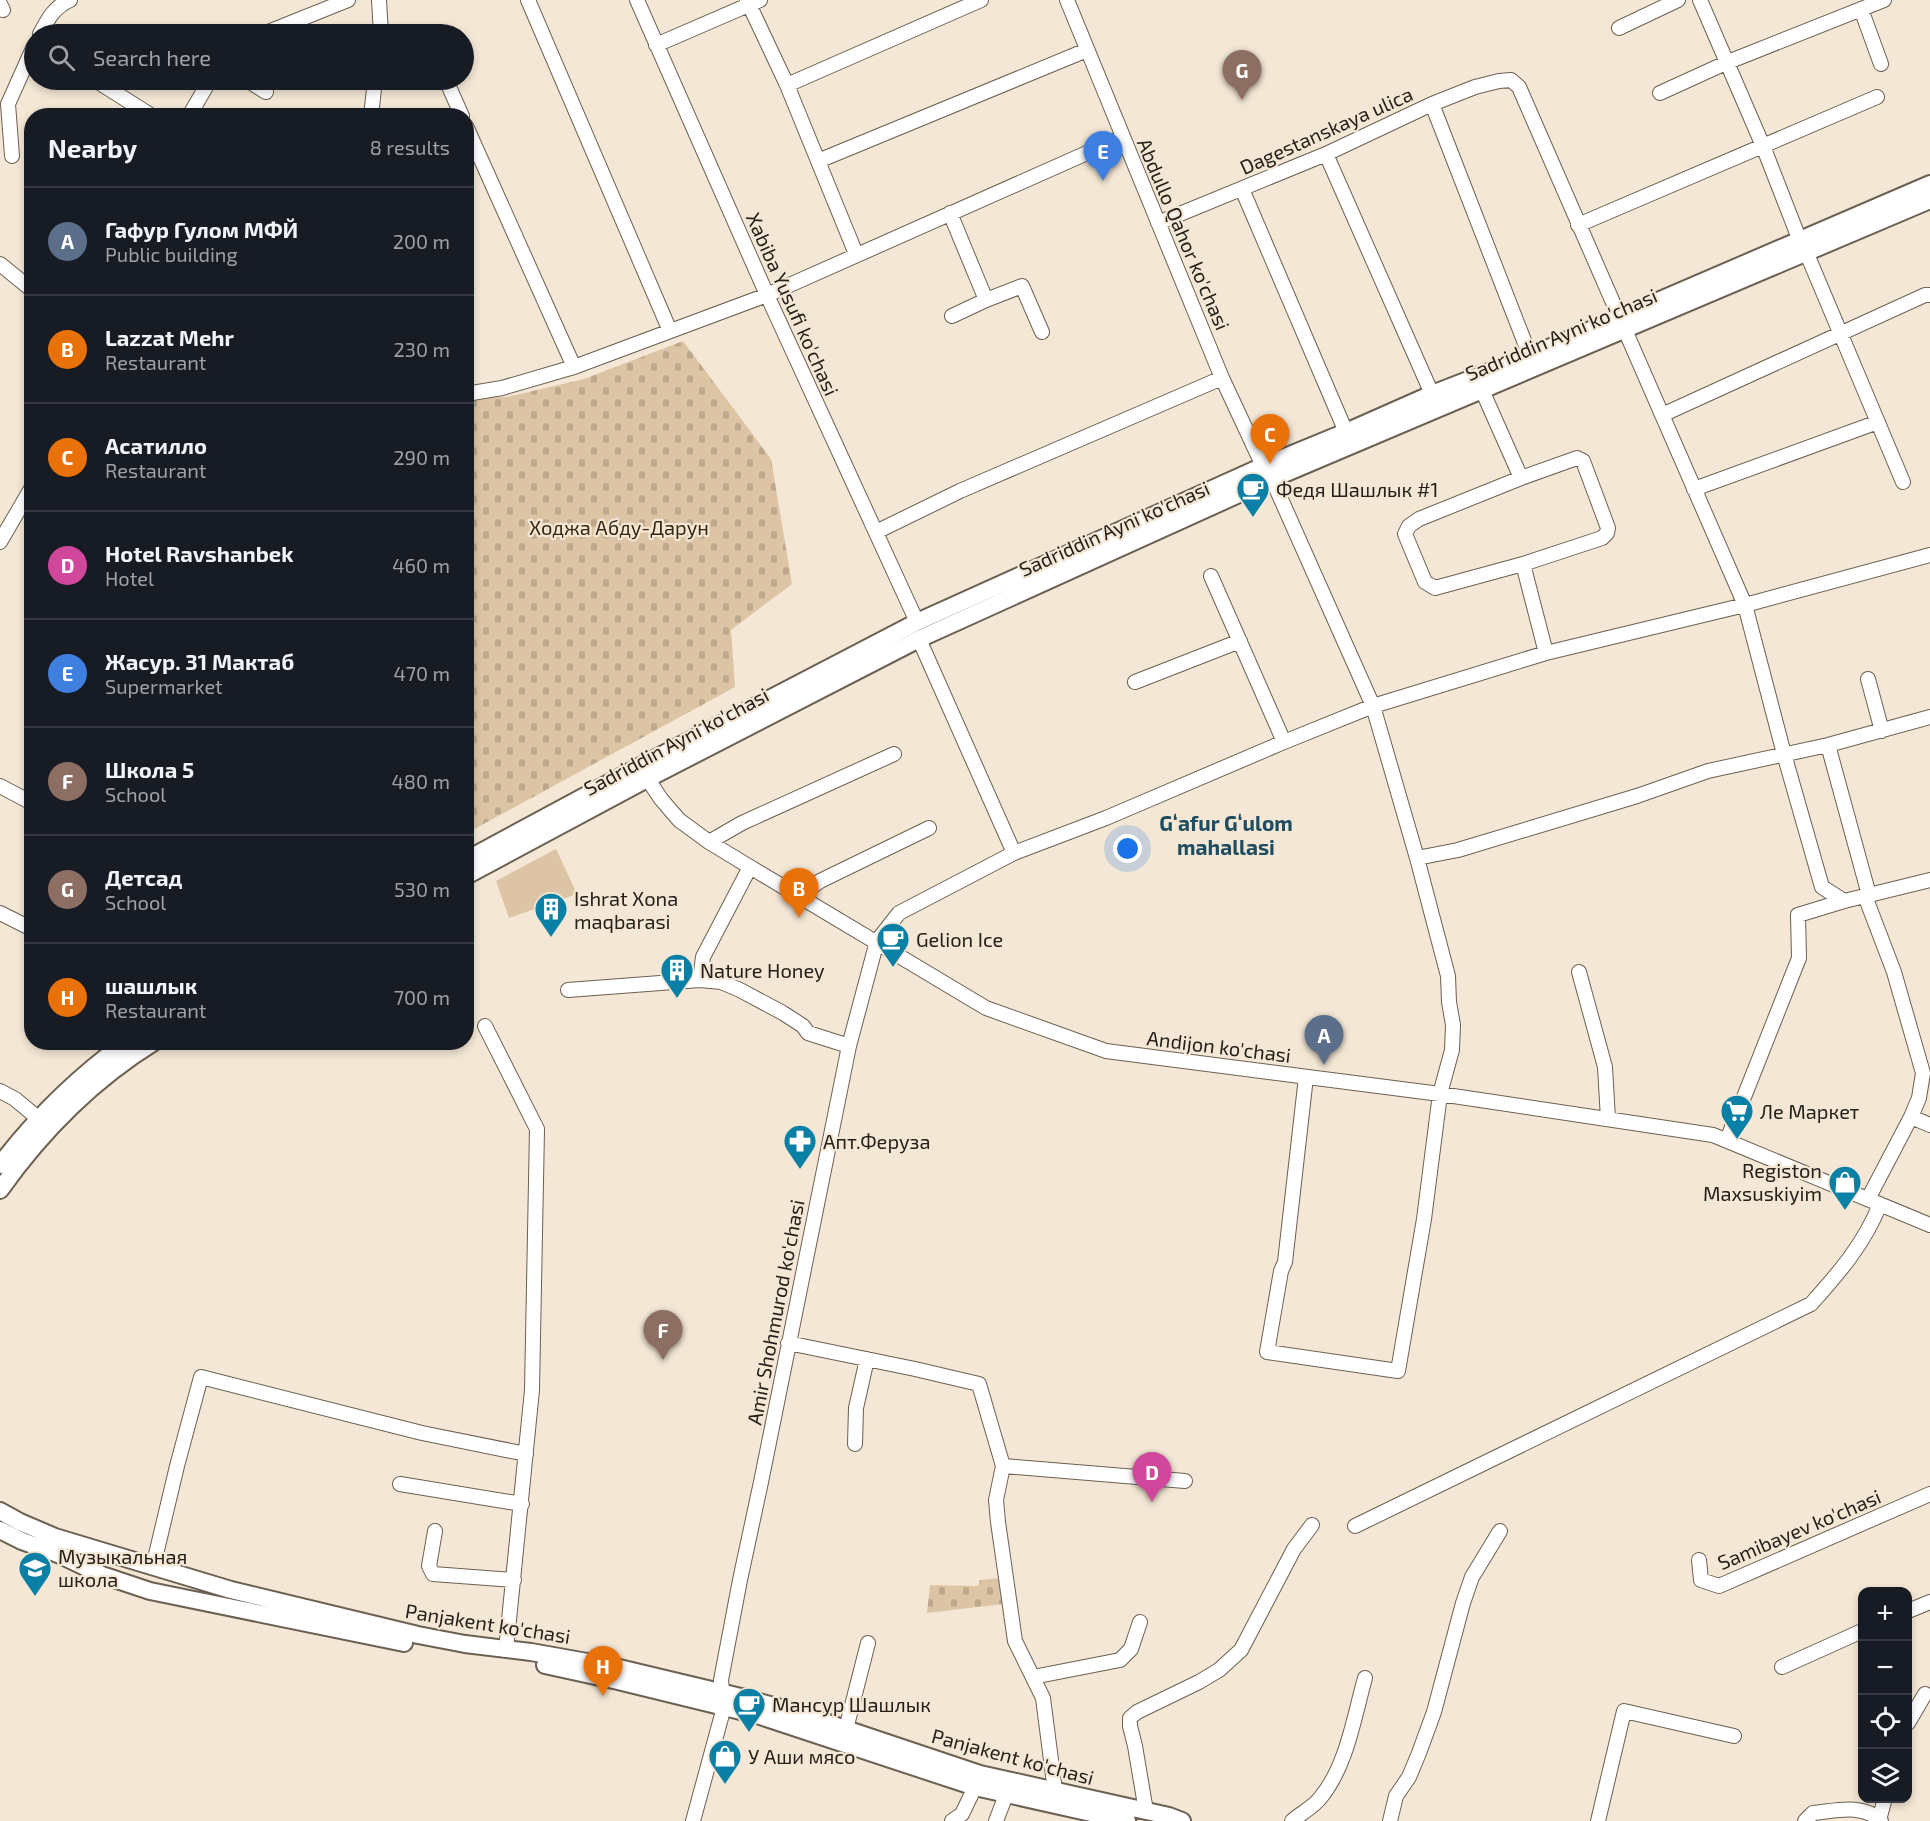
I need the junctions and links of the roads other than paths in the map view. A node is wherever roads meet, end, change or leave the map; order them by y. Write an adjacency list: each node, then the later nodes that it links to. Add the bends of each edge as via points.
1 (348, 0): 14 (street)
2 (379, 0): 15 (street)
3 (528, 0): 57 (street)
4 (637, 0): 17 (street, Xabiba Yusufi ko'chasi)
5 (981, 0): 22 (street)
6 (1067, 0): 18 (street, Abdullo Qahor ko'chasi)
7 (1678, 0): 16 (street)
8 (1700, 0): 19 (street)
9 (1884, 0): 12 (street)
10 (63, 1): 13 (street)
11 (752, 2): 17 (street); 22 (street)
12 (1862, 9): 19 (street); 20 (street)
13 (45, 24)
14 (288, 24)
15 (380, 24)
16 (1619, 28)
17 (656, 45): 52 (street, Xabiba Yusufi ko'chasi)
18 (1087, 50): 36 (street, Abdullo Qahor ko'chasi); 41 (street)
19 (1728, 62): 29 (street); 38 (street)
20 (1881, 64)
21 (24, 68): 40 (street, via 8,104)
22 (787, 85): 41 (street)
23 (111, 90): 32 (street)
24 (204, 90): 33 (street)
25 (263, 90): 28 (street)
26 (374, 90): 34 (street)
27 (450, 90): 35 (street)
28 (266, 92)
29 (1660, 93)
30 (1877, 98): 38 (street)
31 (1432, 104): 39 (street, Dagestanskaya ulica); 47 (street, Dagestanskaya ulica, via 1499,81 1511,80 1520,87); 60 (street)
32 (139, 108)
33 (194, 108)
34 (372, 108)
35 (458, 108)
36 (1123, 137): 45 (street); 46 (street, Abdullo Qahor ko'chasi)
37 (474, 144): 61 (street)
38 (1763, 146): 47 (street); 48 (street)
39 (1326, 154): 43 (street, Dagestanskaya ulica); 65 (street)
40 (12, 156)
41 (818, 161): 49 (street)
42 (1930, 184): 48 (main road, Sadriddin Ayni ko'chasi)
43 (1242, 189): 46 (street, Dagestanskaya ulica); 68 (street)
44 (1930, 200): 48 (main road, Sadriddin Ayni ko'chasi)
45 (950, 213): 49 (street); 54 (street)
46 (1158, 223): 62 (street, Abdullo Qahor ko'chasi)
47 (1578, 225): 56 (street)
48 (1804, 247): 56 (main road, Sadriddin Ayni ko'chasi); 59 (street)
49 (856, 254): 52 (street)
50 (0, 264): 51 (street)
51 (24, 284)
52 (767, 295): 57 (street); 74 (street, Xabiba Yusufi ko'chasi)
53 (1930, 295): 59 (street)
54 (986, 300): 55 (street); 58 (street, via 1022,286)
55 (952, 316)
56 (1622, 324): 60 (main road, Sadriddin Ayni ko'chasi); 63 (main road, Sadriddin Ayni ko'chasi); 66 (street)
57 (670, 331): 61 (street)
58 (1042, 332)
59 (1841, 335): 66 (street); 67 (street)
60 (1530, 356): 65 (main road, Sadriddin Ayni ko'chasi)
61 (574, 367): 64 (street, via 502,388)
62 (1222, 378): 69 (street, Abdullo Qahor ko'chasi); 74 (street, via 960,491)
63 (1482, 390): 69 (main road, Sadriddin Ayni ko'chasi); 70 (street)
64 (474, 391)
65 (1432, 394): 68 (main road, Sadriddin Ayni ko'chasi)
66 (1662, 415): 72 (street)
67 (1878, 422): 71 (street); 72 (street)
68 (1346, 432): 69 (main road, Sadriddin Ayni ko'chasi)
69 (1267, 473): 80 (main road, Sadriddin Ayni ko'chasi); 81 (main road, Sadriddin Ayni ko'chasi); 86 (street, Abdullo Qahor ko'chasi)
70 (1521, 478): 77 (street, via 1577,458 1582,461 1608,528 1602,538); 77 (street, via 1419,519 1405,534 1425,582 1435,588)
71 (1903, 482)
72 (1694, 489): 79 (street)
73 (24, 501): 75 (street)
74 (876, 532): 80 (street, Xabiba Yusufi ko'chasi)
75 (0, 542)
76 (1928, 558): 79 (street)
77 (1522, 564): 83 (street)
78 (1211, 576): 82 (street)
79 (1745, 605): 83 (street); 92 (street)
80 (917, 622): 93 (main road, Sadriddin Ayni ko'chasi)
81 (919, 639): 93 (main road, Sadriddin Ayni ko'chasi); 98 (street)
82 (1240, 641): 85 (street); 89 (street)
83 (1546, 653): 86 (street)
84 (1868, 679): 88 (street)
85 (1135, 682)
86 (1373, 706): 89 (street); 100 (street, Abdullo Qahor ko'chasi)
87 (1930, 717): 88 (street)
88 (1882, 731): 90 (street)
89 (1284, 742): 98 (street)
90 (1828, 745): 92 (street); 105 (street)
91 (894, 754): 97 (street)
92 (1784, 754): 100 (street, via 1708,771 1476,845); 106 (street, via 1822,887)
93 (643, 773): 97 (street, Andijon ko'chasi, via 679,820); 99 (main road, Sadriddin Ayni ko'chasi); 102 (main road, Sadriddin Ayni ko'chasi)
94 (0, 786): 95 (street)
95 (24, 799)
96 (929, 828): 104 (street, via 820,881)
97 (709, 842): 101 (street, Andijon ko'chasi)
98 (1014, 853): 109 (street, via 899,913)
99 (474, 856)
100 (1417, 858): 119 (street, Abdullo Qahor ko'chasi, via 1448,976 1453,1025 1452,1050)
101 (750, 867): 104 (street, Andijon ko'chasi); 111 (street, via 703,957)
102 (474, 871)
103 (1930, 880): 105 (street)
104 (799, 896): 109 (street, Andijon ko'chasi)
105 (1867, 896): 106 (street); 120 (street, via 1923,1073)
106 (1844, 901): 124 (street, via 1798,915 1800,958)
107 (0, 913): 108 (street)
108 (24, 925)
109 (877, 941): 114 (street, Amir Shohmurod ko'chasi); 117 (street, Andijon ko'chasi, via 986,1008 1106,1051)
110 (1579, 972): 122 (street, via 1605,1067)
111 (700, 980): 112 (street); 114 (street, via 721,982 740,990 783,1013 808,1033)
112 (568, 990)
113 (485, 1026): 132 (street, via 537,1129 532,1390)
114 (849, 1046): 129 (street, Amir Shohmurod ko'chasi)
115 (116, 1050): 121 (main road)
116 (142, 1050): 126 (main road, via 83,1094 40,1138)
117 (1306, 1077): 119 (street, Andijon ko'chasi); 119 (street, Abdullo Qahor ko'chasi, via 1285,1262 1267,1352 1398,1371)
118 (0, 1091): 121 (street)
119 (1440, 1094): 122 (street, Andijon ko'chasi)
120 (1911, 1117): 123 (street); 127 (street)
121 (39, 1119): 125 (main road)
122 (1608, 1119): 124 (street, Andijon ko'chasi)
123 (1930, 1125)
124 (1727, 1140): 127 (street, Andijon ko'chasi)
125 (0, 1165)
126 (0, 1190)
127 (1874, 1202): 128 (street, Andijon ko'chasi); 140 (street, via 1873,1222 1843,1268 1811,1304)
128 (1930, 1225)
129 (788, 1343): 130 (street); 159 (street, Amir Shohmurod ko'chasi, via 721,1680)
130 (867, 1359): 131 (street, via 856,1408); 133 (street, via 979,1384)
131 (855, 1444)
132 (526, 1454): 137 (street); 146 (street, via 422,1433 201,1377)
133 (1003, 1466): 134 (street); 156 (street, via 996,1500 998,1522 1015,1641)
134 (1185, 1481)
135 (400, 1484): 137 (street)
136 (1930, 1494): 145 (street, Samibayev ko'chasi, via 1719,1586 1701,1580)
137 (522, 1504): 148 (street)
138 (0, 1511): 144 (main road, Panjakent ko'chasi, via 37,1530)
139 (1311, 1525): 167 (street, via 1294,1549 1241,1650 1219,1670 1130,1718)
140 (1355, 1526)
141 (0, 1530): 147 (main road, Panjakent ko'chasi)
142 (435, 1532): 148 (street, via 429,1566 433,1574)
143 (1500, 1532): 175 (street, via 1472,1577 1434,1712 1409,1777 1396,1796)
144 (109, 1554): 146 (main road, Panjakent ko'chasi); 147 (main road)
145 (1699, 1560)
146 (153, 1567): 154 (main road, Panjakent ko'chasi, via 418,1635)
147 (102, 1575): 159 (main road, Panjakent ko'chasi, via 150,1591 455,1654 545,1665)
148 (514, 1580): 154 (street)
149 (1930, 1602): 150 (street)
150 (1912, 1609)
151 (1140, 1622): 156 (street, via 1131,1649 1120,1660)
152 (1858, 1633): 155 (street)
153 (868, 1643): 161 (street)
154 (506, 1650): 159 (main road, Panjakent ko'chasi, via 615,1667)
155 (1782, 1667)
156 (1033, 1677): 164 (street, via 1043,1698)
157 (1365, 1678): 174 (street, via 1336,1772 1320,1799)
158 (1925, 1694): 160 (street)
159 (723, 1699): 161 (main road, Panjakent ko'chasi, via 795,1712); 163 (main road, Panjakent ko'chasi); 169 (street, Amir Shohmurod ko'chasi)
160 (1912, 1716)
161 (846, 1729): 164 (main road, Panjakent ko'chasi, via 980,1774)
162 (1734, 1736): 176 (street, via 1624,1711)
163 (975, 1787): 165 (main road, Panjakent ko'chasi); 170 (street, via 962,1814)
164 (1055, 1791): 167 (main road, Panjakent ko'chasi)
165 (1006, 1795): 171 (street); 172 (main road, Panjakent ko'chasi)
166 (1884, 1803): 168 (street)
167 (1146, 1811): 173 (main road, Panjakent ko'chasi)
168 (1880, 1820): 177 (street, via 1857,1809 1813,1813)
169 (693, 1821)
170 (952, 1821)
171 (996, 1821)
172 (1126, 1821)
173 (1182, 1821)
174 (1292, 1821)
175 (1389, 1821)
176 (1598, 1821)
177 (1805, 1821)

